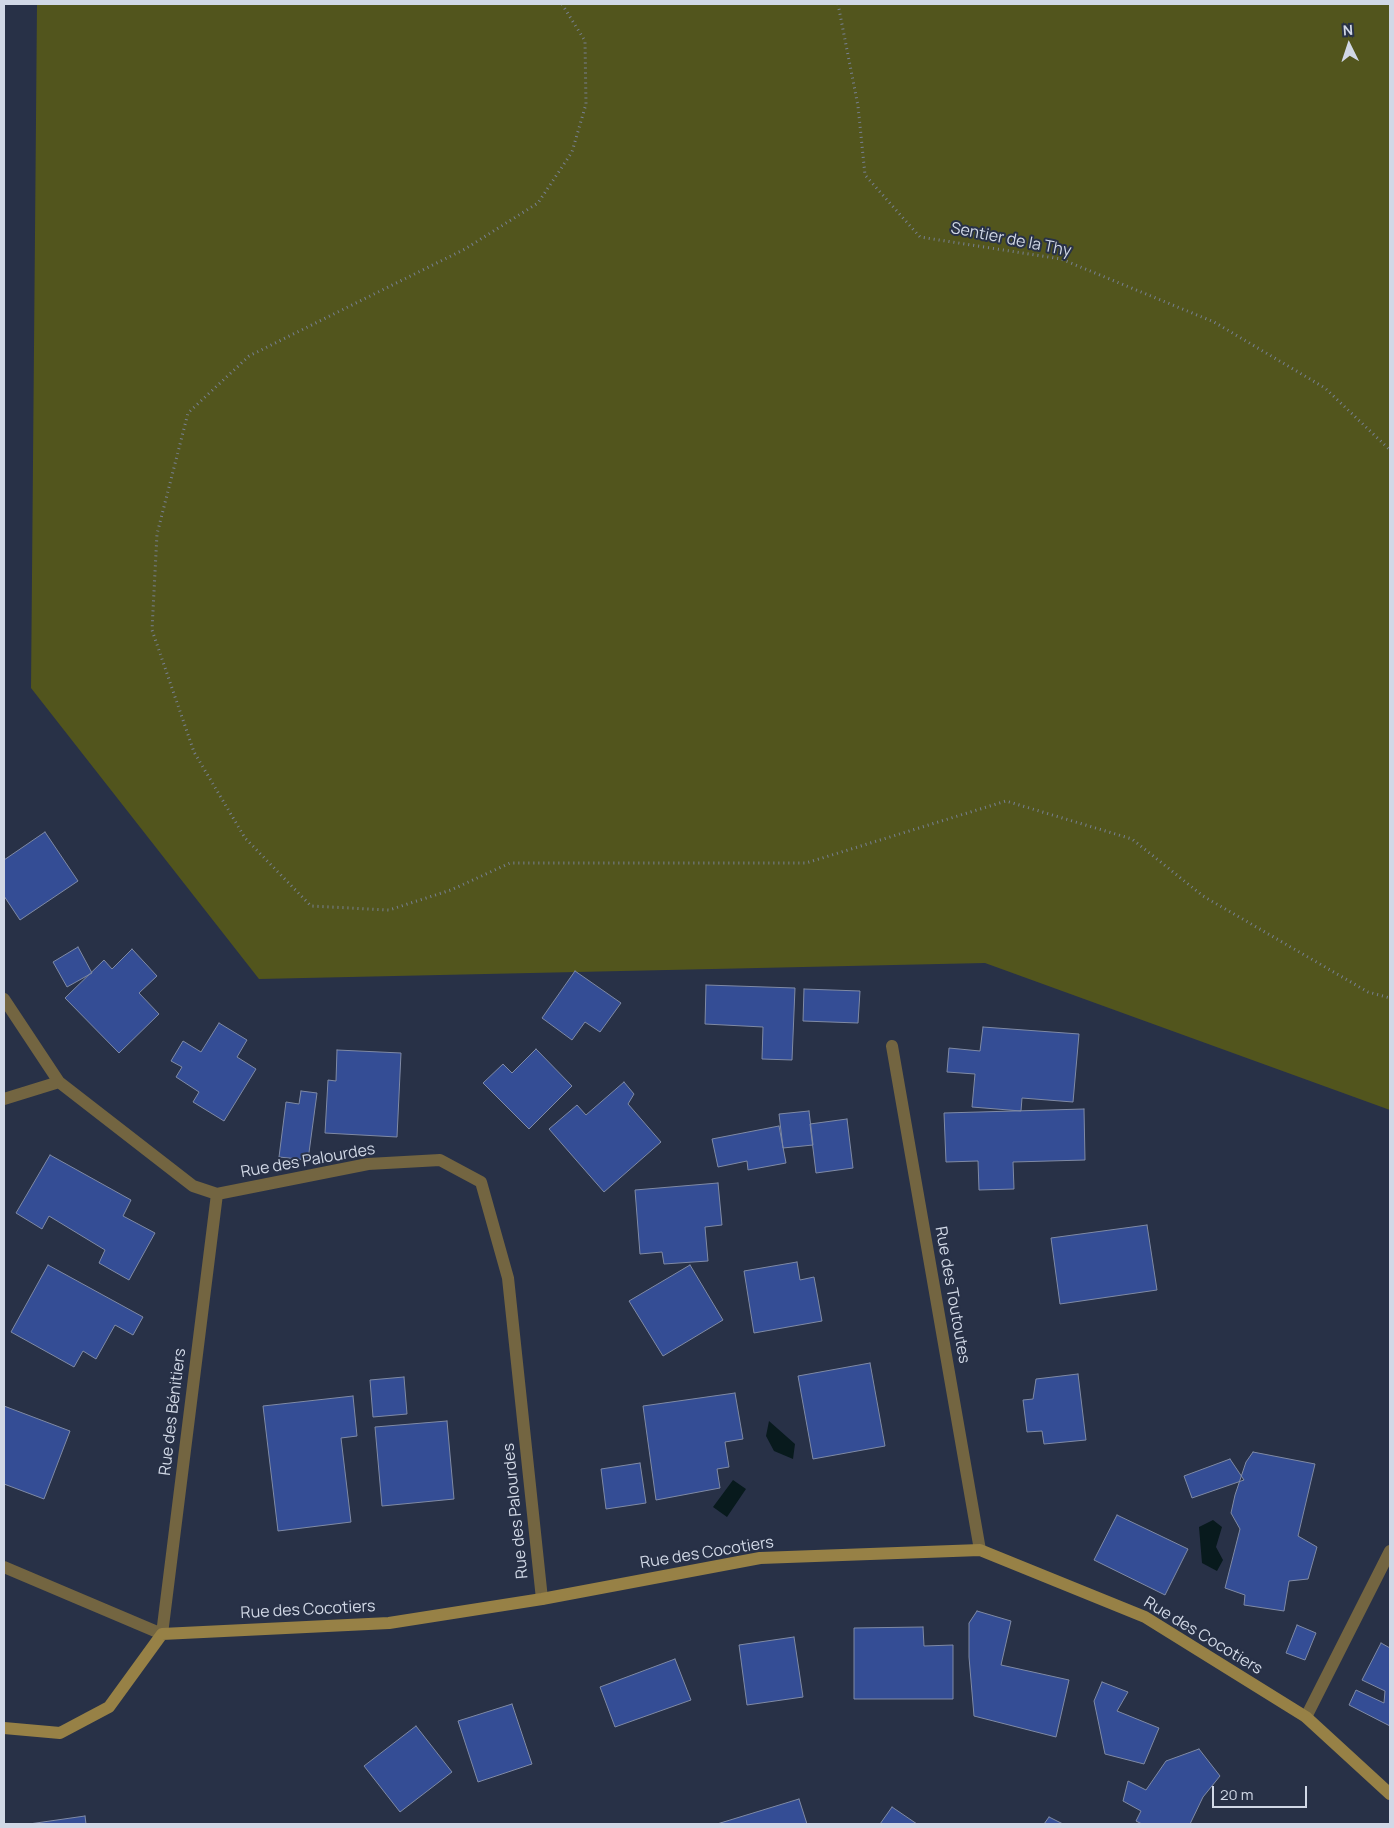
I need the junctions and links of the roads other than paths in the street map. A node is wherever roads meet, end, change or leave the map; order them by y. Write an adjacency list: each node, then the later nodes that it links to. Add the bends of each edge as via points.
1 (4, 999): 3 (street, Rue des Palourdes)
2 (892, 1046): 6 (street, Rue des Toutoutes)
3 (59, 1082): 4 (street); 5 (street, Rue des Palourdes, via 193,1186)
4 (4, 1099)
5 (217, 1194): 9 (street, Rue des Palourdes, via 368,1164 440,1160 481,1182 508,1278); 10 (street, Rue des Bénitiers)
6 (980, 1550): 9 (street, Rue des Cocotiers, via 760,1558); 11 (street, Rue des Cocotiers, via 1145,1617)
7 (1390, 1551): 11 (street)
8 (4, 1567): 10 (street, Rue des Cocotiers)
9 (542, 1599): 10 (street, Rue des Cocotiers, via 389,1622)
10 (162, 1634): 12 (street, via 108,1707 60,1733)
11 (1306, 1717): 13 (street, Rue des Cocotiers)
12 (4, 1728)
13 (1390, 1794)

